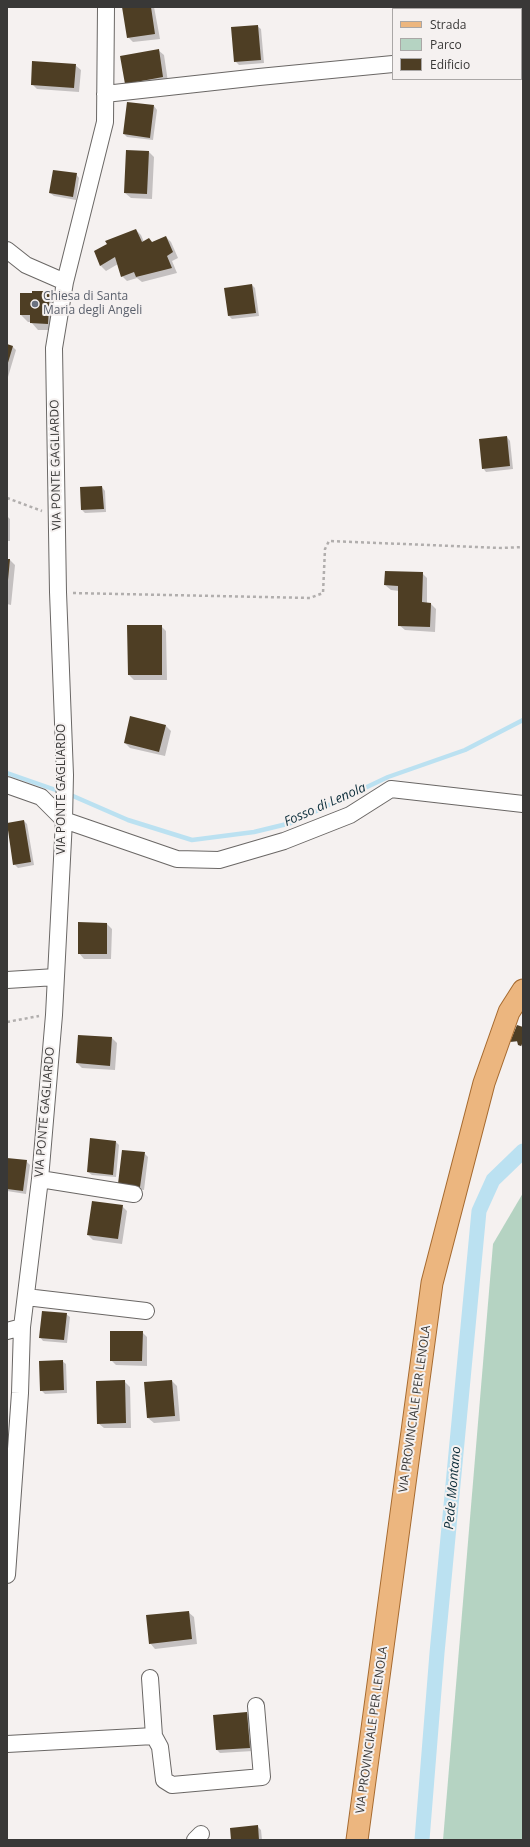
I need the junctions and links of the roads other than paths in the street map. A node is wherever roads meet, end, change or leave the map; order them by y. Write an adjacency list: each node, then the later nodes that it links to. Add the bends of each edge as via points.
1 (106, 7): 3 (street, VIA PONTE GAGLIARDO)
2 (392, 64): 3 (street)
3 (105, 94): 5 (street, VIA PONTE GAGLIARDO, via 105,122)
4 (7, 250): 5 (street, via 26,265)
5 (64, 282): 8 (street, VIA PONTE GAGLIARDO, via 54,348)
6 (7, 785): 8 (street, via 41,797)
7 (523, 804): 8 (street, via 390,789 350,815 284,841 219,860 177,859)
8 (64, 820): 9 (street, VIA PONTE GAGLIARDO)
9 (56, 977): 10 (street); 12 (street, VIA PONTE GAGLIARDO)
10 (7, 980)
11 (523, 990): 22 (main road, VIA PROVINCIALE PER LENOLA, via 509,1012 484,1083 432,1283)
12 (40, 1179): 13 (street); 14 (street, VIA PONTE GAGLIARDO)
13 (134, 1194)
14 (26, 1297): 15 (street); 16 (street, VIA PONTE GAGLIARDO)
15 (146, 1311)
16 (15, 1329): 17 (street, VIA PONTE GAGLIARDO, via 20,1393)
17 (7, 1575)
18 (150, 1678): 20 (street)
19 (256, 1706): 20 (street, via 262,1776 172,1785 164,1780 160,1747)
20 (154, 1736): 21 (street)
21 (7, 1744)
22 (357, 1840)

